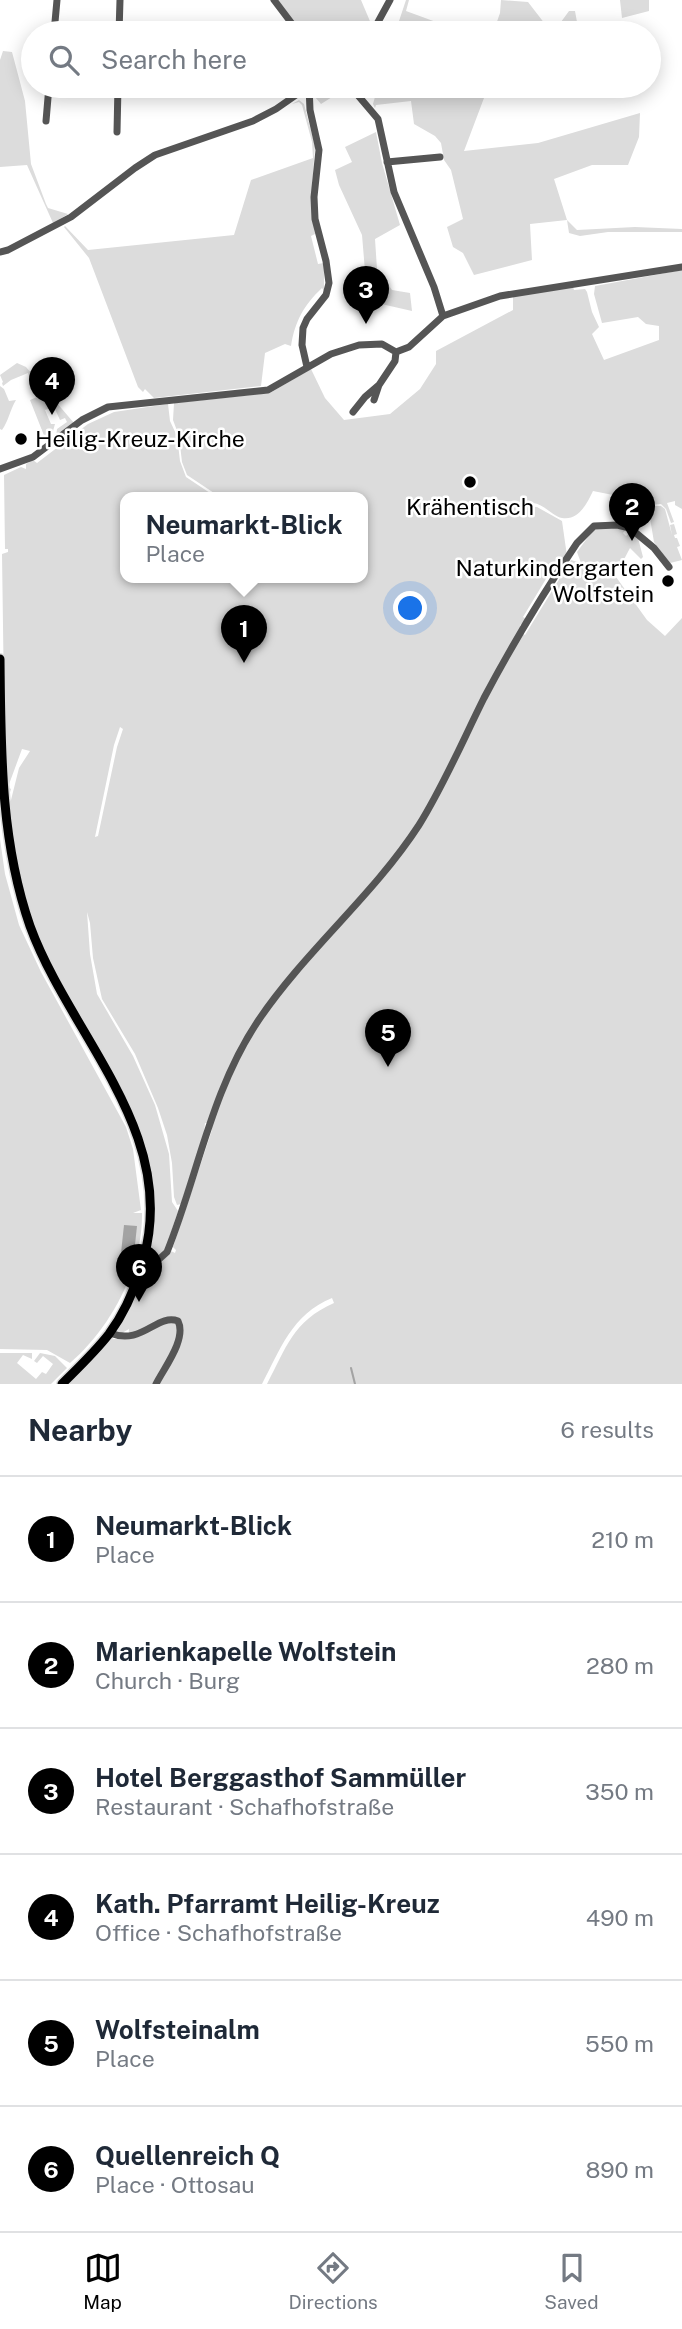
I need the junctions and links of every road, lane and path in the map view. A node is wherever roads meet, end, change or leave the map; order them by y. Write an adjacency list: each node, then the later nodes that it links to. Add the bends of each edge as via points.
1 (57, 0): 5 (street)
2 (120, 0): 6 (street)
3 (274, 0): 7 (street)
4 (390, 0): 8 (street)
5 (55, 21)
6 (119, 21)
7 (290, 21)
8 (379, 21)
9 (47, 98): 16 (street)
10 (118, 98): 17 (street)
11 (292, 98): 20 (street, via 253,121 155,155 71,217)
12 (304, 98): 15 (street)
13 (309, 98): 15 (street)
14 (360, 98): 19 (street, via 378,119)
15 (309, 103): 24 (street, via 319,150 315,219 329,283 303,328)
16 (46, 121)
17 (117, 132)
18 (440, 157): 19 (street)
19 (387, 162): 22 (street, via 394,192)
20 (0, 252)
21 (682, 267): 22 (street, via 507,294)
22 (443, 316): 23 (street, via 409,347)
23 (396, 352): 24 (street, via 368,343 338,351); 25 (street)
24 (307, 367): 28 (street, via 268,390 107,407 33,457)
25 (379, 385): 26 (street); 27 (street)
26 (374, 400)
27 (353, 412)
28 (0, 469)
29 (669, 567): 32 (street, via 654,548 626,527 594,526 577,544 485,696 420,822 381,875 287,982 238,1054 220,1092 167,1252 152,1264)
30 (0, 659): 31 (main road)
31 (1, 720): 32 (main road, via 6,828 26,915 144,1150 151,1213)
32 (143, 1262): 33 (main road)
33 (110, 1333): 34 (main road); 35 (street, via 130,1337 164,1321 178,1321 179,1338)
34 (62, 1384)
35 (156, 1384)

